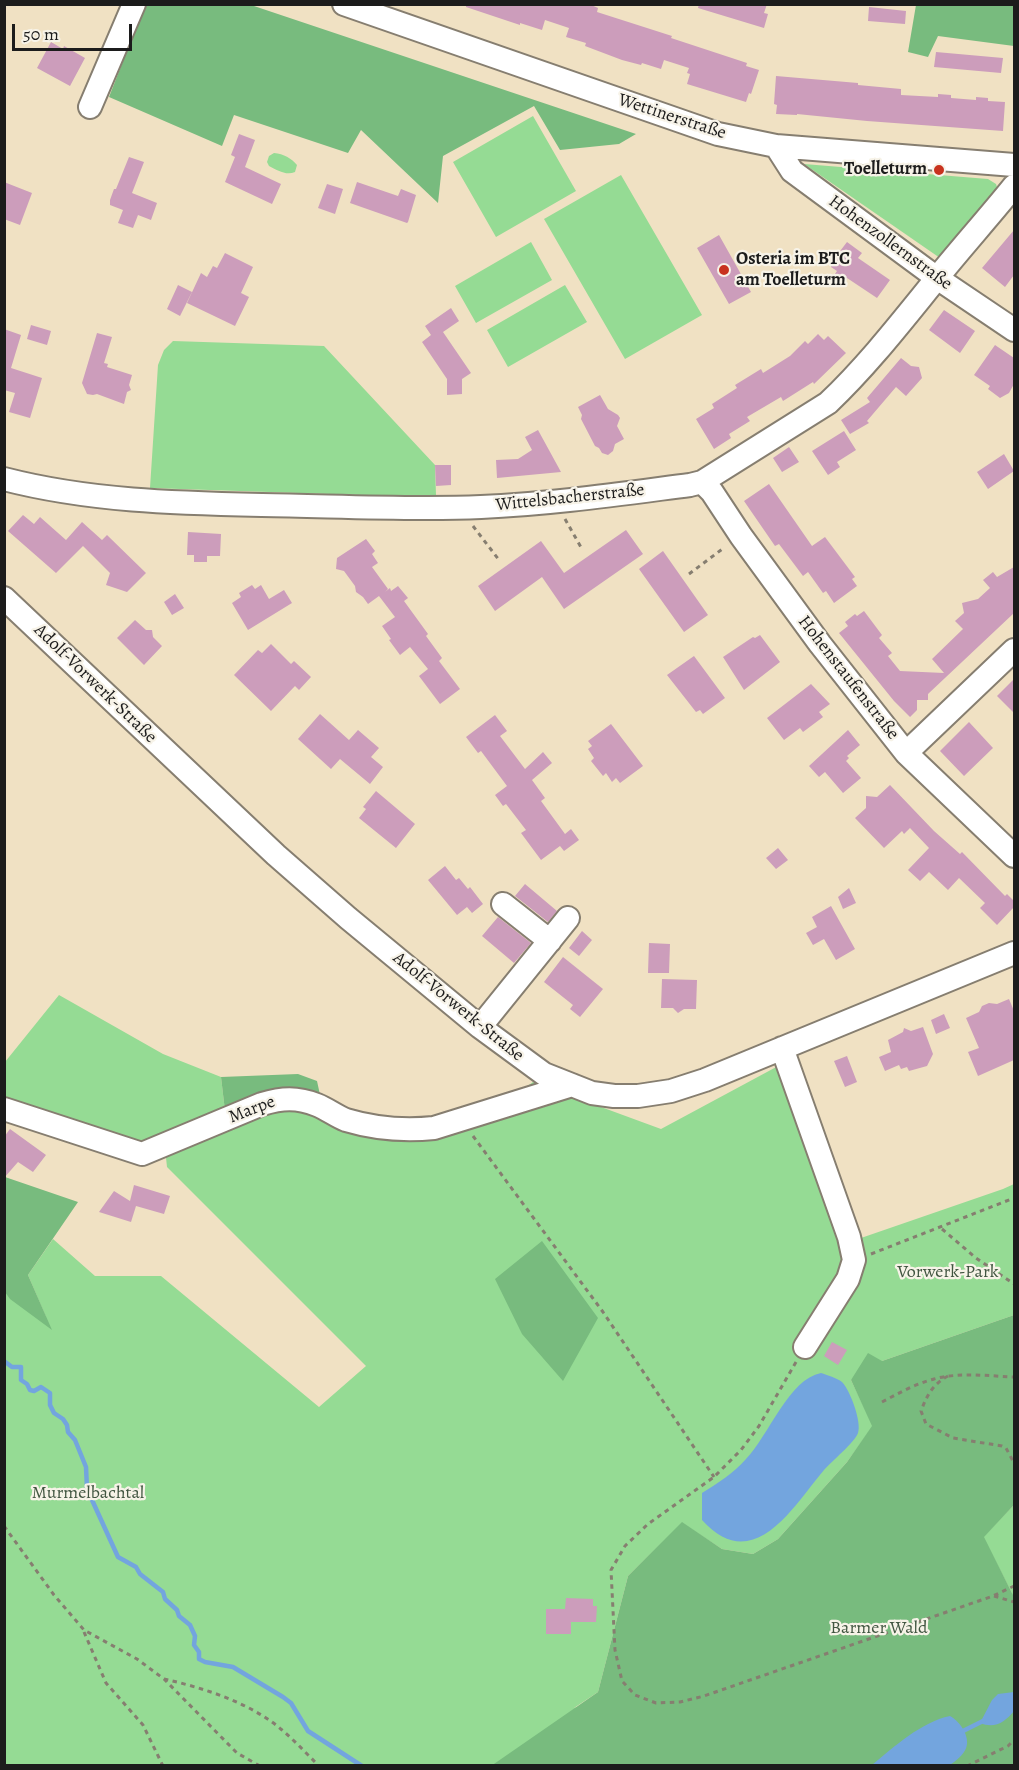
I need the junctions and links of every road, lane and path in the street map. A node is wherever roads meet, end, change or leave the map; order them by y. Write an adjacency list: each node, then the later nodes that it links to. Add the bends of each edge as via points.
1 (134, 4): 3 (street)
2 (344, 4): 4 (street, Wettinerstraße, via 718,134)
3 (90, 107)
4 (776, 146): 5 (street, Wettinerstraße); 7 (street, Hohenzollernstraße, via 792,171)
5 (1014, 165)
6 (1014, 186): 7 (street, Wittelsbacherstraße)
7 (937, 278): 8 (street, Hohenzollernstraße); 10 (street, Wittelsbacherstraße, via 828,403)
8 (1014, 330)
9 (4, 479): 12 (street, Wittelsbacherstraße, via 90,496 164,502)
10 (702, 482): 11 (street, Wittelsbacherstraße); 13 (street, Hohenstaufenstraße)
11 (555, 502): 12 (street, Wittelsbacherstraße); 14 (path)
12 (459, 508): 15 (path)
13 (741, 536): 16 (path); 19 (street, Hohenstaufenstraße)
14 (582, 549)
15 (499, 560)
16 (688, 574)
17 (4, 598): 25 (street, Adolf-Vorwerk-Straße, via 276,855)
18 (1014, 650): 19 (street)
19 (906, 753): 20 (street, Hohenstaufenstraße)
20 (1014, 856)
21 (503, 904): 23 (street)
22 (568, 918): 23 (street)
23 (550, 941): 25 (street)
24 (1014, 953): 26 (street, Adolf-Vorwerk-Straße)
25 (480, 1027): 27 (street, Adolf-Vorwerk-Straße, via 544,1074)
26 (782, 1048): 27 (street, Adolf-Vorwerk-Straße, via 671,1091 614,1096); 34 (street, via 854,1260 848,1279)
27 (572, 1085): 29 (street, Marpe)
28 (4, 1109): 29 (street, Marpe, via 142,1154 283,1098 388,1129 434,1128)
29 (461, 1119): 39 (path, via 603,1312)
30 (1014, 1198): 31 (path)
31 (941, 1228): 32 (path); 33 (path)
32 (873, 1254)
33 (1014, 1284)
34 (805, 1347): 39 (path, via 759,1426)
35 (948, 1376): 36 (path); 37 (path, via 908,1388); 38 (path, via 927,1395 921,1411 926,1424 953,1438 1002,1446)
36 (1014, 1377)
37 (882, 1402)
38 (1014, 1463)
39 (714, 1477): 42 (path, via 648,1524 625,1545 611,1570 615,1650 622,1681 635,1695 656,1703 704,1696)
40 (4, 1526): 44 (path)
41 (1014, 1586): 42 (path)
42 (993, 1596): 43 (path)
43 (1014, 1602)
44 (84, 1630): 45 (path); 47 (path, via 106,1683 143,1725)
45 (164, 1679): 48 (path, via 237,1753); 49 (path, via 247,1707 281,1729)
46 (1014, 1740): 50 (path)
47 (163, 1766)
48 (260, 1766)
49 (319, 1766)
50 (967, 1766)

